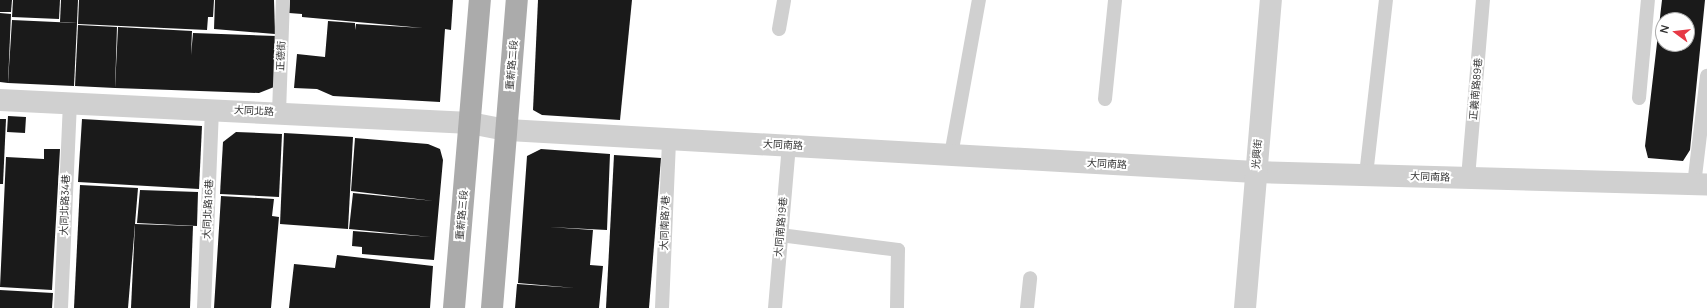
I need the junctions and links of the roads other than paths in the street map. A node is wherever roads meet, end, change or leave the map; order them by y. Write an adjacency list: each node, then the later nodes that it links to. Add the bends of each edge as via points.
1 (283, 0): 18 (lane, 正德街)
2 (480, 0): 19 (main road)
3 (517, 0): 20 (main road, 重新路二段)
4 (784, 0): 11 (lane)
5 (979, 0): 23 (lane)
6 (1115, 0): 14 (lane)
7 (1271, 0): 24 (street, 光興街)
8 (1386, 0): 25 (lane)
9 (1483, 0): 26 (lane, 正義南路89巷)
10 (1648, 0): 13 (lane)
11 (779, 29)
12 (1707, 76): 27 (lane)
13 (1639, 98)
14 (1105, 99)
15 (0, 100): 16 (street, 大同北路)
16 (70, 102): 17 (street, 大同北路); 30 (lane, 大同北路34巷)
17 (212, 110): 18 (street, 大同北路); 31 (lane, 大同北路16巷)
18 (279, 113): 19 (street, 大同北路)
19 (470, 122): 20 (street, 大同北路); 32 (main road, 重新路三段)
20 (506, 130): 21 (street, 大同南路); 33 (main road)
21 (669, 139): 22 (street, 大同南路); 34 (lane, 大同南路7巷)
22 (789, 146): 23 (street, 大同南路); 28 (lane, 大同南路19巷)
23 (951, 155): 24 (street, 大同南路)
24 (1255, 172): 25 (street, 大同南路); 38 (street, 光興街)
25 (1366, 175): 26 (street, 大同南路)
26 (1468, 178): 27 (street, 大同南路)
27 (1701, 185)
28 (780, 235): 35 (lane, 大同南路19巷); 36 (lane, via 898,250)
29 (1030, 278): 37 (lane)
30 (61, 308)
31 (204, 308)
32 (454, 308)
33 (492, 308)
34 (662, 308)
35 (775, 308)
36 (897, 308)
37 (1027, 308)
38 (1245, 308)

